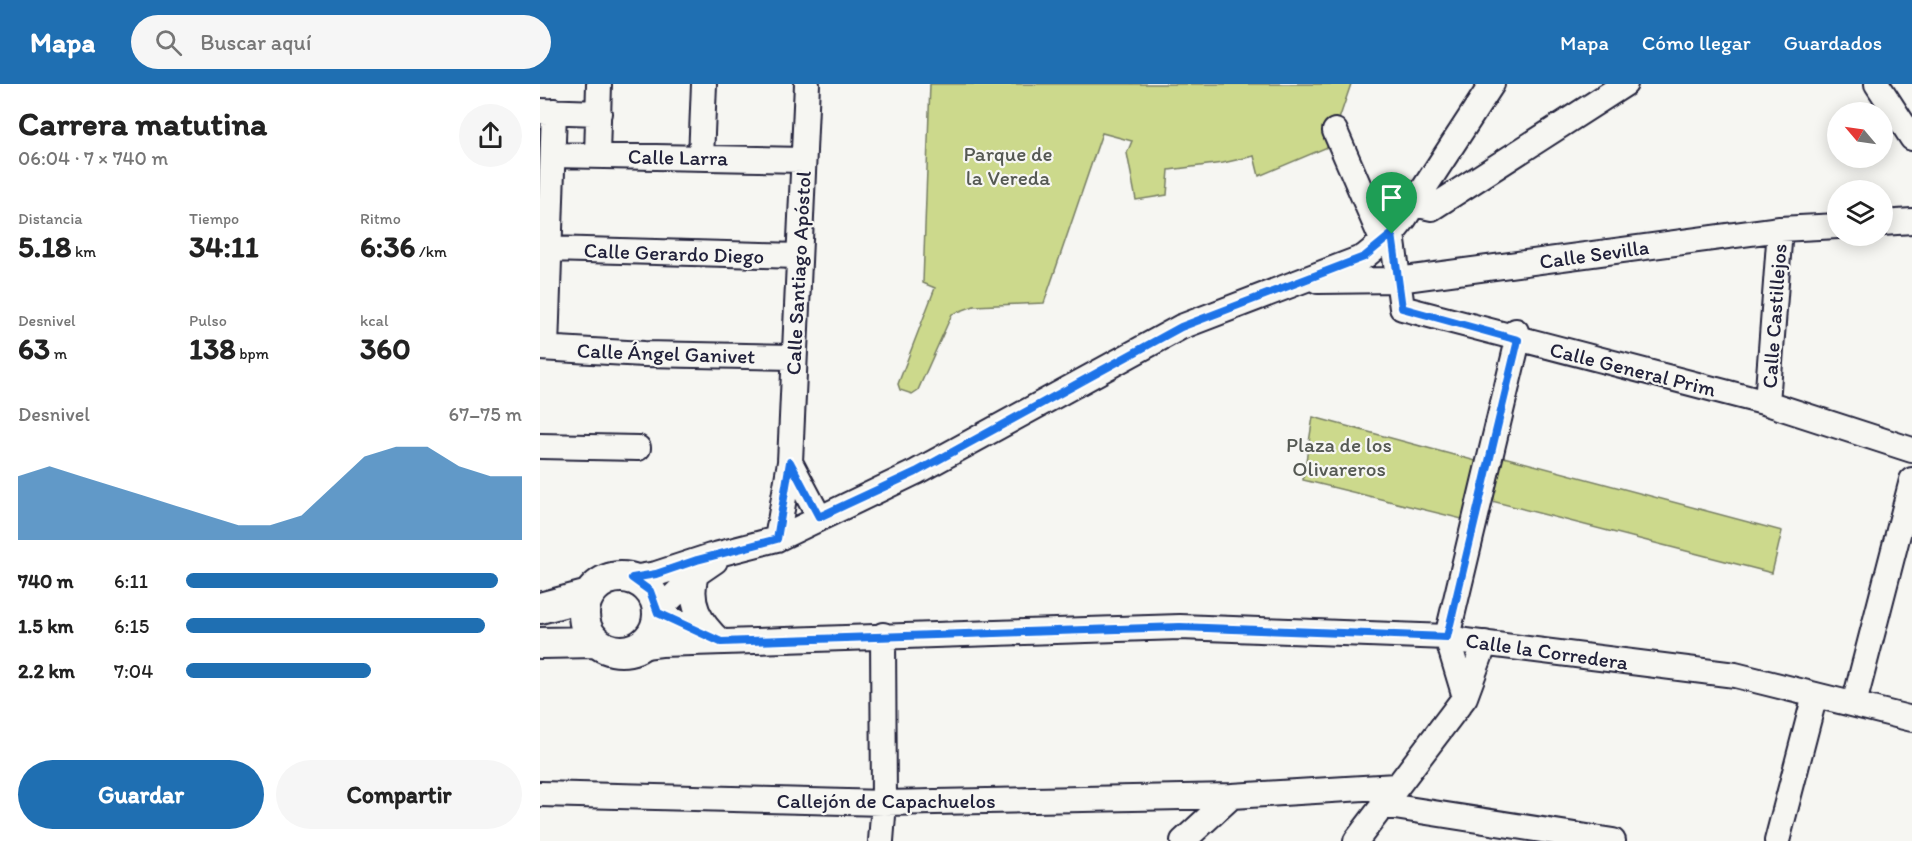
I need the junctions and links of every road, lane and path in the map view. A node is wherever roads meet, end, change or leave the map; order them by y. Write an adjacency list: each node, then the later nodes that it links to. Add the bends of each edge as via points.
1 (600, 84): 8 (street)
2 (704, 84): 13 (street)
3 (807, 84): 14 (street, Calle Santiago Apóstol)
4 (1492, 84): 15 (street)
5 (1625, 84): 15 (street, via 1432,208)
6 (1877, 84): 10 (street)
7 (547, 111): 8 (street); 11 (street)
8 (599, 112): 12 (street)
9 (1335, 131): 20 (street)
10 (1912, 138)
11 (553, 155): 12 (street, Calle Larra); 21 (street)
12 (597, 156): 13 (street, Calle Larra)
13 (701, 158): 14 (street, Calle Larra)
14 (803, 160): 22 (street, Calle Santiago Apóstol)
15 (1414, 204): 20 (street)
16 (1912, 221): 17 (street)
17 (1893, 222)
18 (1827, 226): 19 (street, Calle Sevilla)
19 (1780, 229): 23 (street, Calle Sevilla); 28 (street, Calle Castillejos)
20 (1387, 238): 23 (street); 24 (street, via 1364,257)
21 (550, 249): 22 (street, Calle Gerardo Diego); 26 (street)
22 (798, 256): 27 (street, Calle Santiago Apóstol)
23 (1398, 280): 24 (street); 25 (street, Calle General Prim, via 1402,308)
24 (1303, 281): 34 (street, via 1181,327 916,472)
25 (1517, 336): 28 (street, Calle General Prim); 43 (street)
26 (543, 348): 27 (street, Calle Ángel Ganivet)
27 (793, 357): 32 (street, Calle Santiago Apóstol)
28 (1767, 403): 31 (street, Calle General Prim)
29 (540, 446): 30 (street)
30 (638, 448)
31 (1912, 450)
32 (790, 462): 34 (street, Calle Santiago Apóstol); 35 (street, Calle Santiago Apóstol)
33 (1911, 487): 50 (street)
34 (819, 517): 35 (street)
35 (777, 539): 36 (street)
36 (727, 554): 37 (street); 38 (street)
37 (696, 574): 41 (street); 45 (street, via 694,607 705,627)
38 (632, 578): 39 (main road, via 608,579); 41 (main road, via 650,591)
39 (589, 595): 40 (main road); 44 (main road, via 585,623)
40 (540, 608)
41 (658, 612): 45 (street); 47 (main road, via 651,636)
42 (883, 635): 43 (street, Calle la Corredera, via 1180,627); 45 (street, Calle la Corredera); 55 (street)
43 (1466, 641): 48 (street, Calle la Corredera, via 1735,675); 49 (street); 49 (street)
44 (597, 642): 46 (main road); 47 (main road, via 616,650)
45 (721, 642): 47 (street, Calle la Corredera)
46 (540, 643)
47 (637, 647)
48 (1815, 695): 50 (street, Calle la Corredera); 60 (street)
49 (1465, 697): 53 (street)
50 (1854, 704): 51 (street, Calle la Corredera)
51 (1912, 719)
52 (540, 794): 55 (street, Callejón de Capachuelos)
53 (1389, 795): 54 (street, Callejón de Capachuelos); 58 (street); 59 (street, Callejón de Capachuelos)
54 (1232, 796): 55 (street, Callejón de Capachuelos); 57 (street)
55 (884, 803): 56 (street)
56 (881, 841)
57 (1183, 841)
58 (1356, 841)
59 (1609, 841)
60 (1777, 841)

